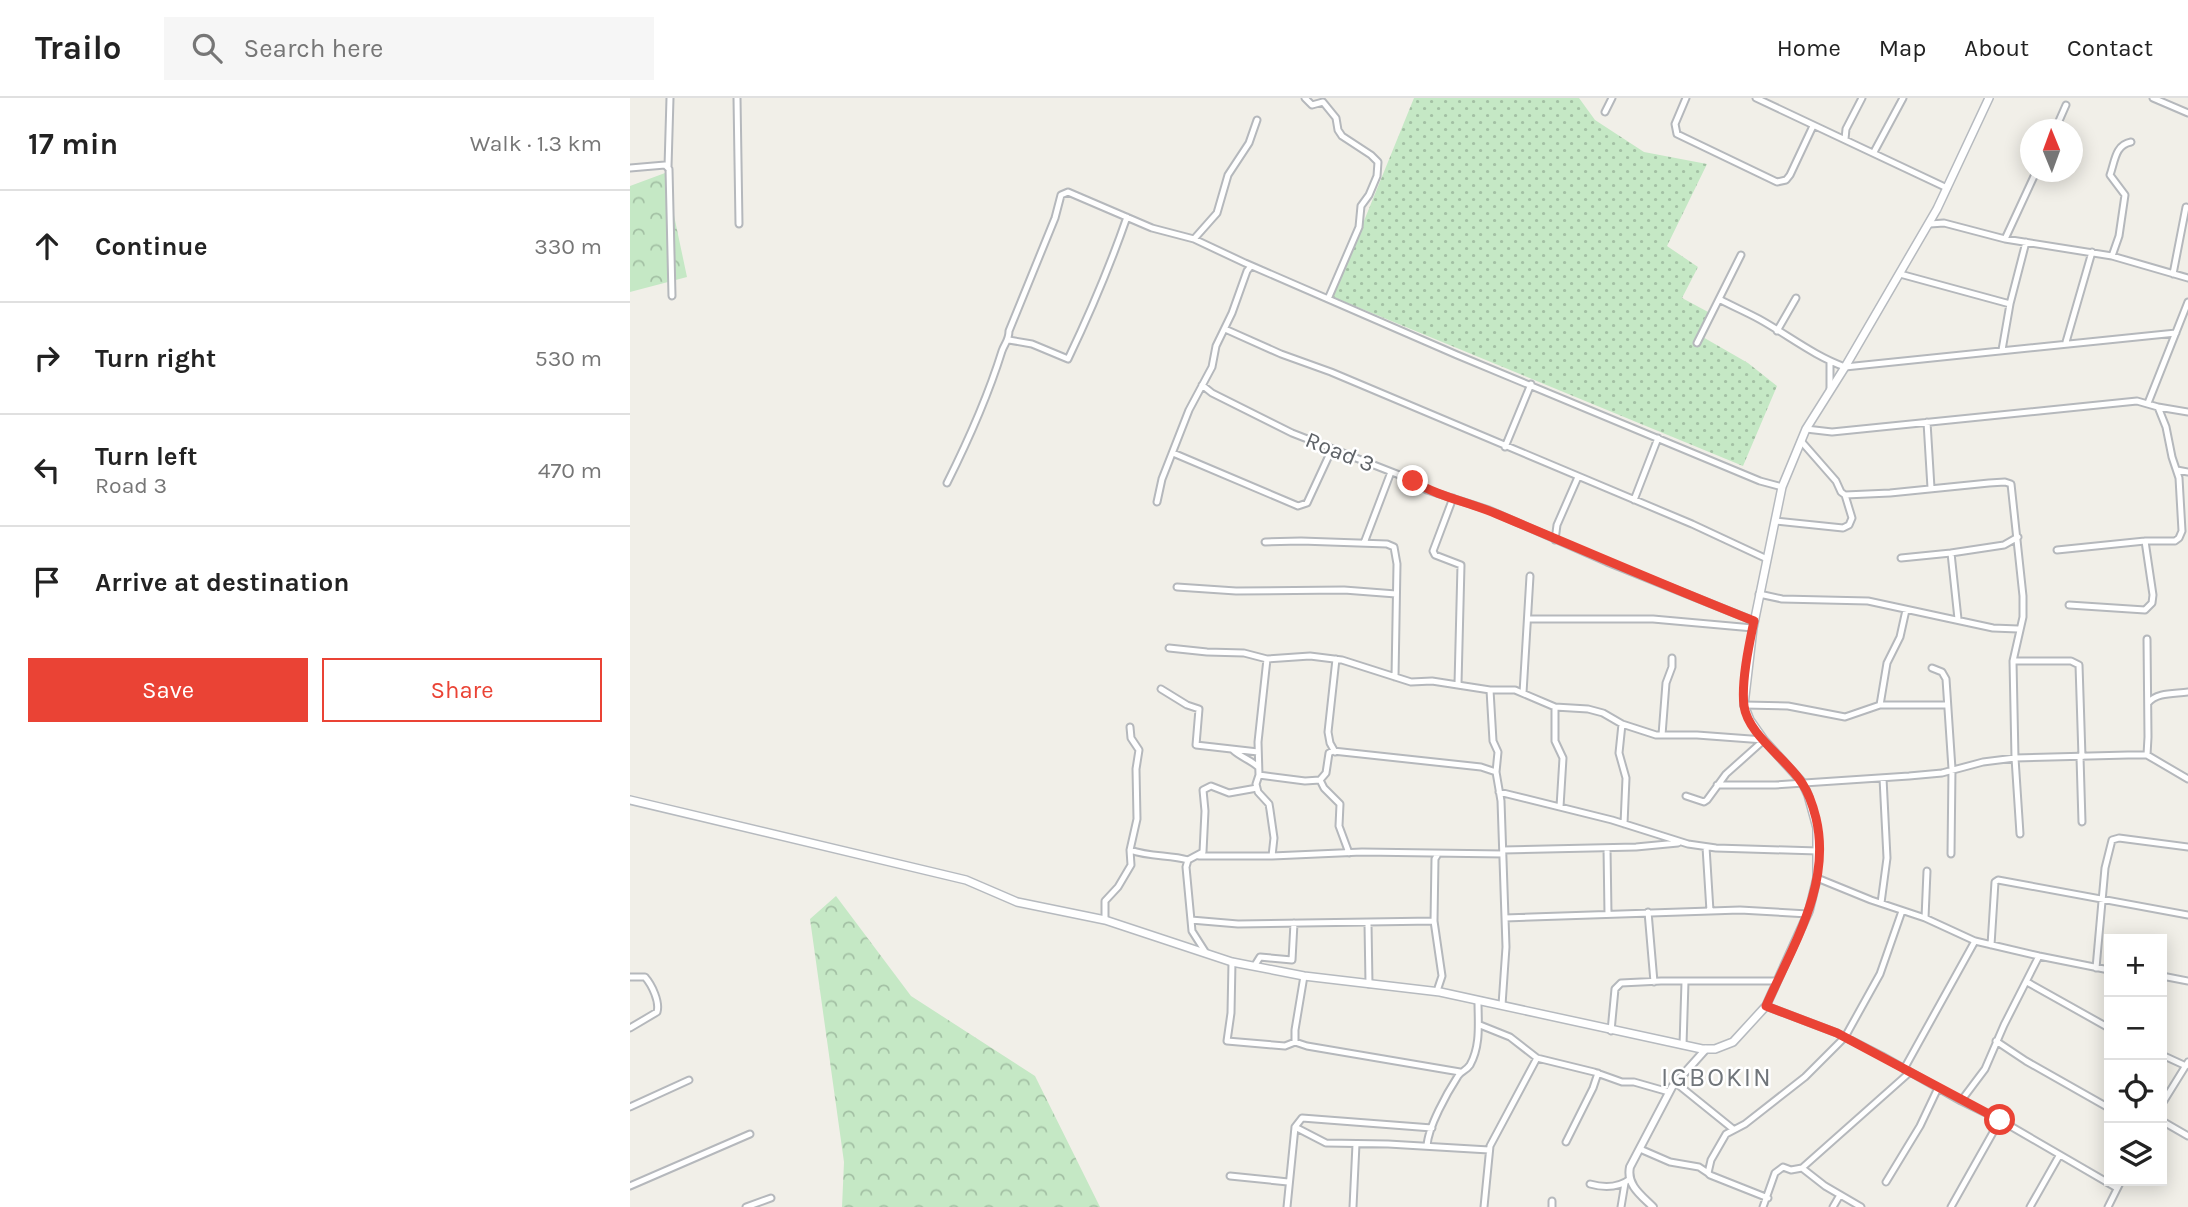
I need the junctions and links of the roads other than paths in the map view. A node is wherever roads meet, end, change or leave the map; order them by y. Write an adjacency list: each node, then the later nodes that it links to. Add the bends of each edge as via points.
1 (670, 98): 20 (street)
2 (737, 98): 29 (street)
3 (1305, 98): 42 (street, via 1312,104 1324,103 1342,136 1378,162 1377,176 1361,206 1359,227)
4 (1612, 98): 12 (street)
5 (1686, 98): 16 (street, via 1675,126 1677,134 1777,182 1790,175)
6 (1756, 98): 16 (street)
7 (1861, 98): 17 (street)
8 (1903, 98): 19 (street)
9 (1989, 98): 23 (main road)
10 (2152, 98): 13 (street)
11 (2066, 105): 14 (street)
12 (1605, 113)
13 (2188, 113)
14 (2060, 119)
15 (1257, 120): 30 (street, via 1249,143 1229,171 1217,213)
16 (1813, 126): 17 (street)
17 (1845, 139): 19 (street)
18 (2131, 142): 35 (street, via 2119,149 2110,175 2125,195)
19 (1874, 152): 23 (street)
20 (668, 167): 21 (street); 40 (street)
21 (630, 168)
22 (2032, 182): 31 (street)
23 (1947, 188): 25 (main road)
24 (2186, 207): 38 (street)
25 (1937, 209): 27 (main road); 28 (street)
26 (1127, 217): 30 (street); 49 (street, via 1068,359); 49 (street, via 1068,192 1061,195)
27 (1930, 223): 28 (street); 37 (main road)
28 (1944, 223): 31 (street)
29 (738, 224)
30 (1194, 239): 36 (street)
31 (2006, 239): 32 (street)
32 (2026, 242): 33 (street); 45 (street)
33 (2092, 252): 35 (street); 50 (street)
34 (1741, 255): 43 (street)
35 (2112, 256): 38 (street)
36 (1248, 267): 42 (street); 46 (street)
37 (1900, 274): 45 (street); 53 (main road)
38 (2173, 274): 39 (street)
39 (2188, 278)
40 (672, 296)
41 (1796, 298): 47 (street)
42 (1328, 299): 57 (street)
43 (1719, 299): 47 (street); 51 (street)
44 (2188, 302): 48 (street)
45 (2010, 303): 52 (street)
46 (1225, 329): 58 (street); 67 (street)
47 (1777, 331): 54 (street)
48 (2176, 333): 50 (street); 60 (street)
49 (1009, 340): 74 (street)
50 (2066, 342): 52 (street)
51 (1697, 343)
52 (2002, 349): 55 (street)
53 (1855, 351): 55 (street); 56 (main road)
54 (1830, 362): 56 (street); 59 (street)
55 (1862, 364): 56 (street)
56 (1845, 367): 59 (main road)
57 (1531, 384): 65 (street); 67 (street)
58 (1202, 385): 68 (street, Road 3); 69 (street)
59 (1830, 392): 64 (main road)
60 (2148, 403): 61 (street); 63 (street)
61 (2161, 408): 62 (street); 70 (street)
62 (2188, 412)
63 (1927, 422): 64 (street, via 1832,432); 76 (street)
64 (1806, 429): 66 (main road)
65 (1658, 438): 75 (street); 79 (street)
66 (1801, 441): 75 (main road); 77 (street)
67 (1505, 447): 73 (street)
68 (1332, 449): 69 (street, via 1307,503 1298,506); 71 (street, Road 3)
69 (1174, 453): 80 (street)
70 (2177, 470): 72 (street); 86 (street, via 2181,536 2175,541)
71 (1391, 472): 78 (street, Road 3); 88 (street)
72 (2188, 472)
73 (1578, 477): 79 (street); 82 (street)
74 (947, 483)
75 (1782, 487): 81 (main road)
76 (1931, 488): 77 (street); 84 (street, via 2009,483)
77 (1845, 495): 81 (street, via 1852,519 1849,525)
78 (1453, 498): 83 (street, Road 3); 111 (street, via 1433,551 1461,565)
79 (1634, 500): 92 (street)
80 (1157, 502)
81 (1775, 521): 92 (main road)
82 (1557, 525): 83 (street); 85 (street)
83 (1544, 534): 85 (street, Road 3)
84 (2018, 537): 90 (street, via 2004,545); 102 (street, via 2023,617)
85 (1555, 540): 101 (street, Road 3)
86 (2145, 541): 89 (street); 97 (street, via 2153,595 2145,610)
87 (1265, 542): 88 (street)
88 (1364, 543): 95 (street, via 1387,544 1396,550)
89 (2057, 550)
90 (1951, 553): 91 (street); 100 (street)
91 (1901, 558)
92 (1767, 559): 96 (main road)
93 (1530, 576): 99 (street)
94 (1177, 587): 95 (street)
95 (1396, 594): 110 (street)
96 (1759, 594): 98 (street, via 1782,599 1863,600); 101 (main road)
97 (2069, 605)
98 (1906, 610): 100 (street); 118 (street, via 1887,663)
99 (1529, 619): 101 (street); 115 (street)
100 (1958, 619): 102 (street)
101 (1753, 624): 117 (main road)
102 (2018, 629): 108 (street)
103 (2147, 639): 116 (street)
104 (1169, 648): 105 (street)
105 (1267, 659): 106 (street); 128 (street)
106 (1336, 659): 110 (street); 129 (street, via 1328,732)
107 (1672, 659): 123 (street)
108 (2013, 661): 131 (street, via 2080,665); 132 (street)
109 (1932, 668): 119 (street, via 1945,675)
110 (1395, 677): 111 (street, via 1417,683)
111 (1458, 684): 113 (street)
112 (1161, 689): 125 (street, via 1199,709 1196,745)
113 (1490, 690): 115 (street); 135 (street, via 1493,741 1499,752)
114 (2188, 692): 116 (street, via 2158,696)
115 (1523, 693): 120 (street)
116 (2148, 703): 130 (street)
117 (1744, 705): 118 (street, via 1788,706 1845,717); 124 (main road)
118 (1880, 705): 119 (street)
119 (1946, 705): 134 (street)
120 (1555, 707): 121 (street, via 1588,709); 146 (street, via 1555,741 1563,758)
121 (1622, 724): 123 (street); 148 (street, via 1619,753 1626,778)
122 (1130, 727): 126 (street)
123 (1662, 735): 124 (street)
124 (1764, 740): 140 (main road); 141 (street)
125 (1230, 749): 128 (street); 133 (street)
126 (1139, 750): 127 (street); 154 (street, via 1137,819)
127 (1149, 750)
128 (1258, 752): 133 (street)
129 (1335, 752): 135 (street); 139 (street, via 1329,753)
130 (2147, 755): 131 (street); 138 (street)
131 (2081, 757): 132 (street); 147 (street)
132 (2015, 758): 134 (street); 149 (street)
133 (1258, 767): 136 (street)
134 (1952, 769): 137 (street); 158 (street)
135 (1496, 772): 143 (street)
136 (1259, 775): 139 (street); 142 (street)
137 (1883, 778): 140 (street); 166 (street, via 1887,859)
138 (2188, 779)
139 (1320, 780): 156 (street, via 1340,804 1339,826)
140 (1802, 782): 141 (street); 155 (main road, via 1815,817)
141 (1717, 785): 144 (street, via 1704,802)
142 (1257, 788): 159 (street, via 1229,793 1211,786 1203,789 1205,843); 160 (street, via 1270,810)
143 (1499, 792): 146 (street); 157 (street)
144 (1686, 796)
145 (630, 800): 175 (main road, via 900,863 966,880 1017,902)
146 (1560, 807): 148 (street)
147 (2082, 822)
148 (1624, 824): 150 (street)
149 (2020, 834)
150 (1682, 842): 151 (street); 153 (street)
151 (1706, 846): 155 (street); 167 (street)
152 (2188, 847): 165 (street, via 2112,840)
153 (1607, 848): 157 (street); 170 (street)
154 (1130, 850): 162 (street); 175 (street, via 1132,865 1105,901)
155 (1818, 851): 164 (main road)
156 (1349, 852): 160 (street); 161 (street, via 1429,853)
157 (1503, 852): 161 (street); 173 (street)
158 (1951, 854)
159 (1199, 856): 160 (street); 162 (street)
160 (1272, 856)
161 (1436, 857): 177 (street)
162 (1188, 860): 176 (street, via 1186,881)
163 (1927, 871): 174 (street)
164 (1817, 878): 166 (street); 171 (main road)
165 (2103, 901): 172 (street); 181 (street, via 1998,880 1993,892); 186 (street)
166 (1881, 903): 168 (street)
167 (1710, 911): 169 (street); 171 (street)
168 (1902, 911): 174 (street); 205 (street, via 1880,974)
169 (1648, 912): 170 (street); 193 (street)
170 (1608, 914): 173 (street)
171 (1808, 914): 191 (main road)
172 (2188, 915)
173 (1505, 918): 199 (street)
174 (1925, 918): 180 (street)
175 (1105, 920): 182 (main road)
176 (1195, 921): 178 (street); 182 (street, via 1192,929)
177 (1434, 922): 179 (street); 197 (street, via 1442,971)
178 (1294, 923): 179 (street); 185 (street, via 1292,960 1260,957)
179 (1368, 924): 196 (street)
180 (1975, 941): 181 (street); 213 (street)
181 (1991, 945): 183 (street)
182 (1207, 954): 184 (main road)
183 (2039, 956): 186 (street); 195 (street)
184 (1232, 962): 185 (main road); 207 (street, via 1227,1041 1285,1046)
185 (1255, 965): 188 (main road)
186 (2096, 968): 187 (street)
187 (2104, 969)
188 (1304, 976): 196 (main road); 207 (street)
189 (2167, 977): 192 (street)
190 (630, 978): 203 (street, via 645,977 659,1006 657,1012)
191 (1777, 981): 194 (street); 200 (main road)
192 (2188, 981)
193 (1654, 982): 194 (street); 204 (street, via 1616,986)
194 (1685, 982): 208 (street)
195 (2027, 982): 202 (street); 206 (street)
196 (1369, 984): 197 (main road)
197 (1437, 991): 198 (main road)
198 (1478, 1001): 199 (main road); 201 (street)
199 (1502, 1005): 204 (main road)
200 (1766, 1006): 205 (street); 209 (main road, via 1733,1042)
201 (1480, 1025): 211 (street, via 1510,1037); 214 (street, via 1470,1064)
202 (2104, 1025)
203 (630, 1028)
204 (1611, 1031): 208 (main road)
205 (1844, 1037): 213 (street); 228 (street, via 1805,1077)
206 (1996, 1041): 221 (street, via 1985,1069); 222 (street)
207 (1295, 1042): 214 (street)
208 (1684, 1045): 209 (main road)
209 (1706, 1049): 217 (street)
210 (2167, 1057): 212 (street)
211 (1537, 1058): 215 (street); 235 (street)
212 (2187, 1064): 220 (street)
213 (1906, 1071): 218 (street); 239 (street)
214 (1460, 1072): 227 (street)
215 (1598, 1073): 219 (street); 231 (street)
216 (689, 1080): 223 (street)
217 (1676, 1083): 219 (street); 228 (street)
218 (1938, 1088): 221 (street); 244 (street)
219 (1669, 1092): 234 (street)
220 (2167, 1096)
221 (1961, 1101): 224 (street)
222 (2104, 1105)
223 (630, 1107)
224 (2000, 1120): 236 (street); 260 (street)
225 (2165, 1123): 230 (street)
226 (1294, 1126): 227 (street, via 1307,1117); 232 (street, via 1326,1143); 243 (street)
227 (1432, 1128): 233 (street)
228 (1733, 1129): 237 (street)
229 (750, 1133): 246 (street)
230 (2188, 1136)
231 (1566, 1142)
232 (1356, 1144): 233 (street); 253 (street)
233 (1427, 1146): 235 (street)
234 (1640, 1149): 238 (street, via 1670,1162); 242 (street)
235 (1489, 1150): 254 (street)
236 (2059, 1156): 247 (street); 261 (street)
237 (1710, 1163): 238 (street); 240 (street)
238 (1699, 1167): 240 (street)
239 (1802, 1168): 248 (street); 250 (street, via 1778,1169)
240 (1708, 1173): 250 (street)
241 (1230, 1176): 243 (street)
242 (1627, 1181): 245 (street, via 1602,1187); 255 (street); 256 (street)
243 (1289, 1182): 252 (street)
244 (1886, 1182)
245 (1590, 1184)
246 (630, 1186)
247 (2117, 1188): 262 (street)
248 (1840, 1195): 258 (street); 259 (street)
249 (771, 1198): 251 (street)
250 (1768, 1198): 257 (street)
251 (746, 1207)
252 (1287, 1207)
253 (1353, 1207)
254 (1484, 1207)
255 (1621, 1207)
256 (1653, 1207)
257 (1763, 1207)
258 (1833, 1207)
259 (1861, 1207)
260 (1951, 1207)
261 (2031, 1207)
262 (2108, 1207)

